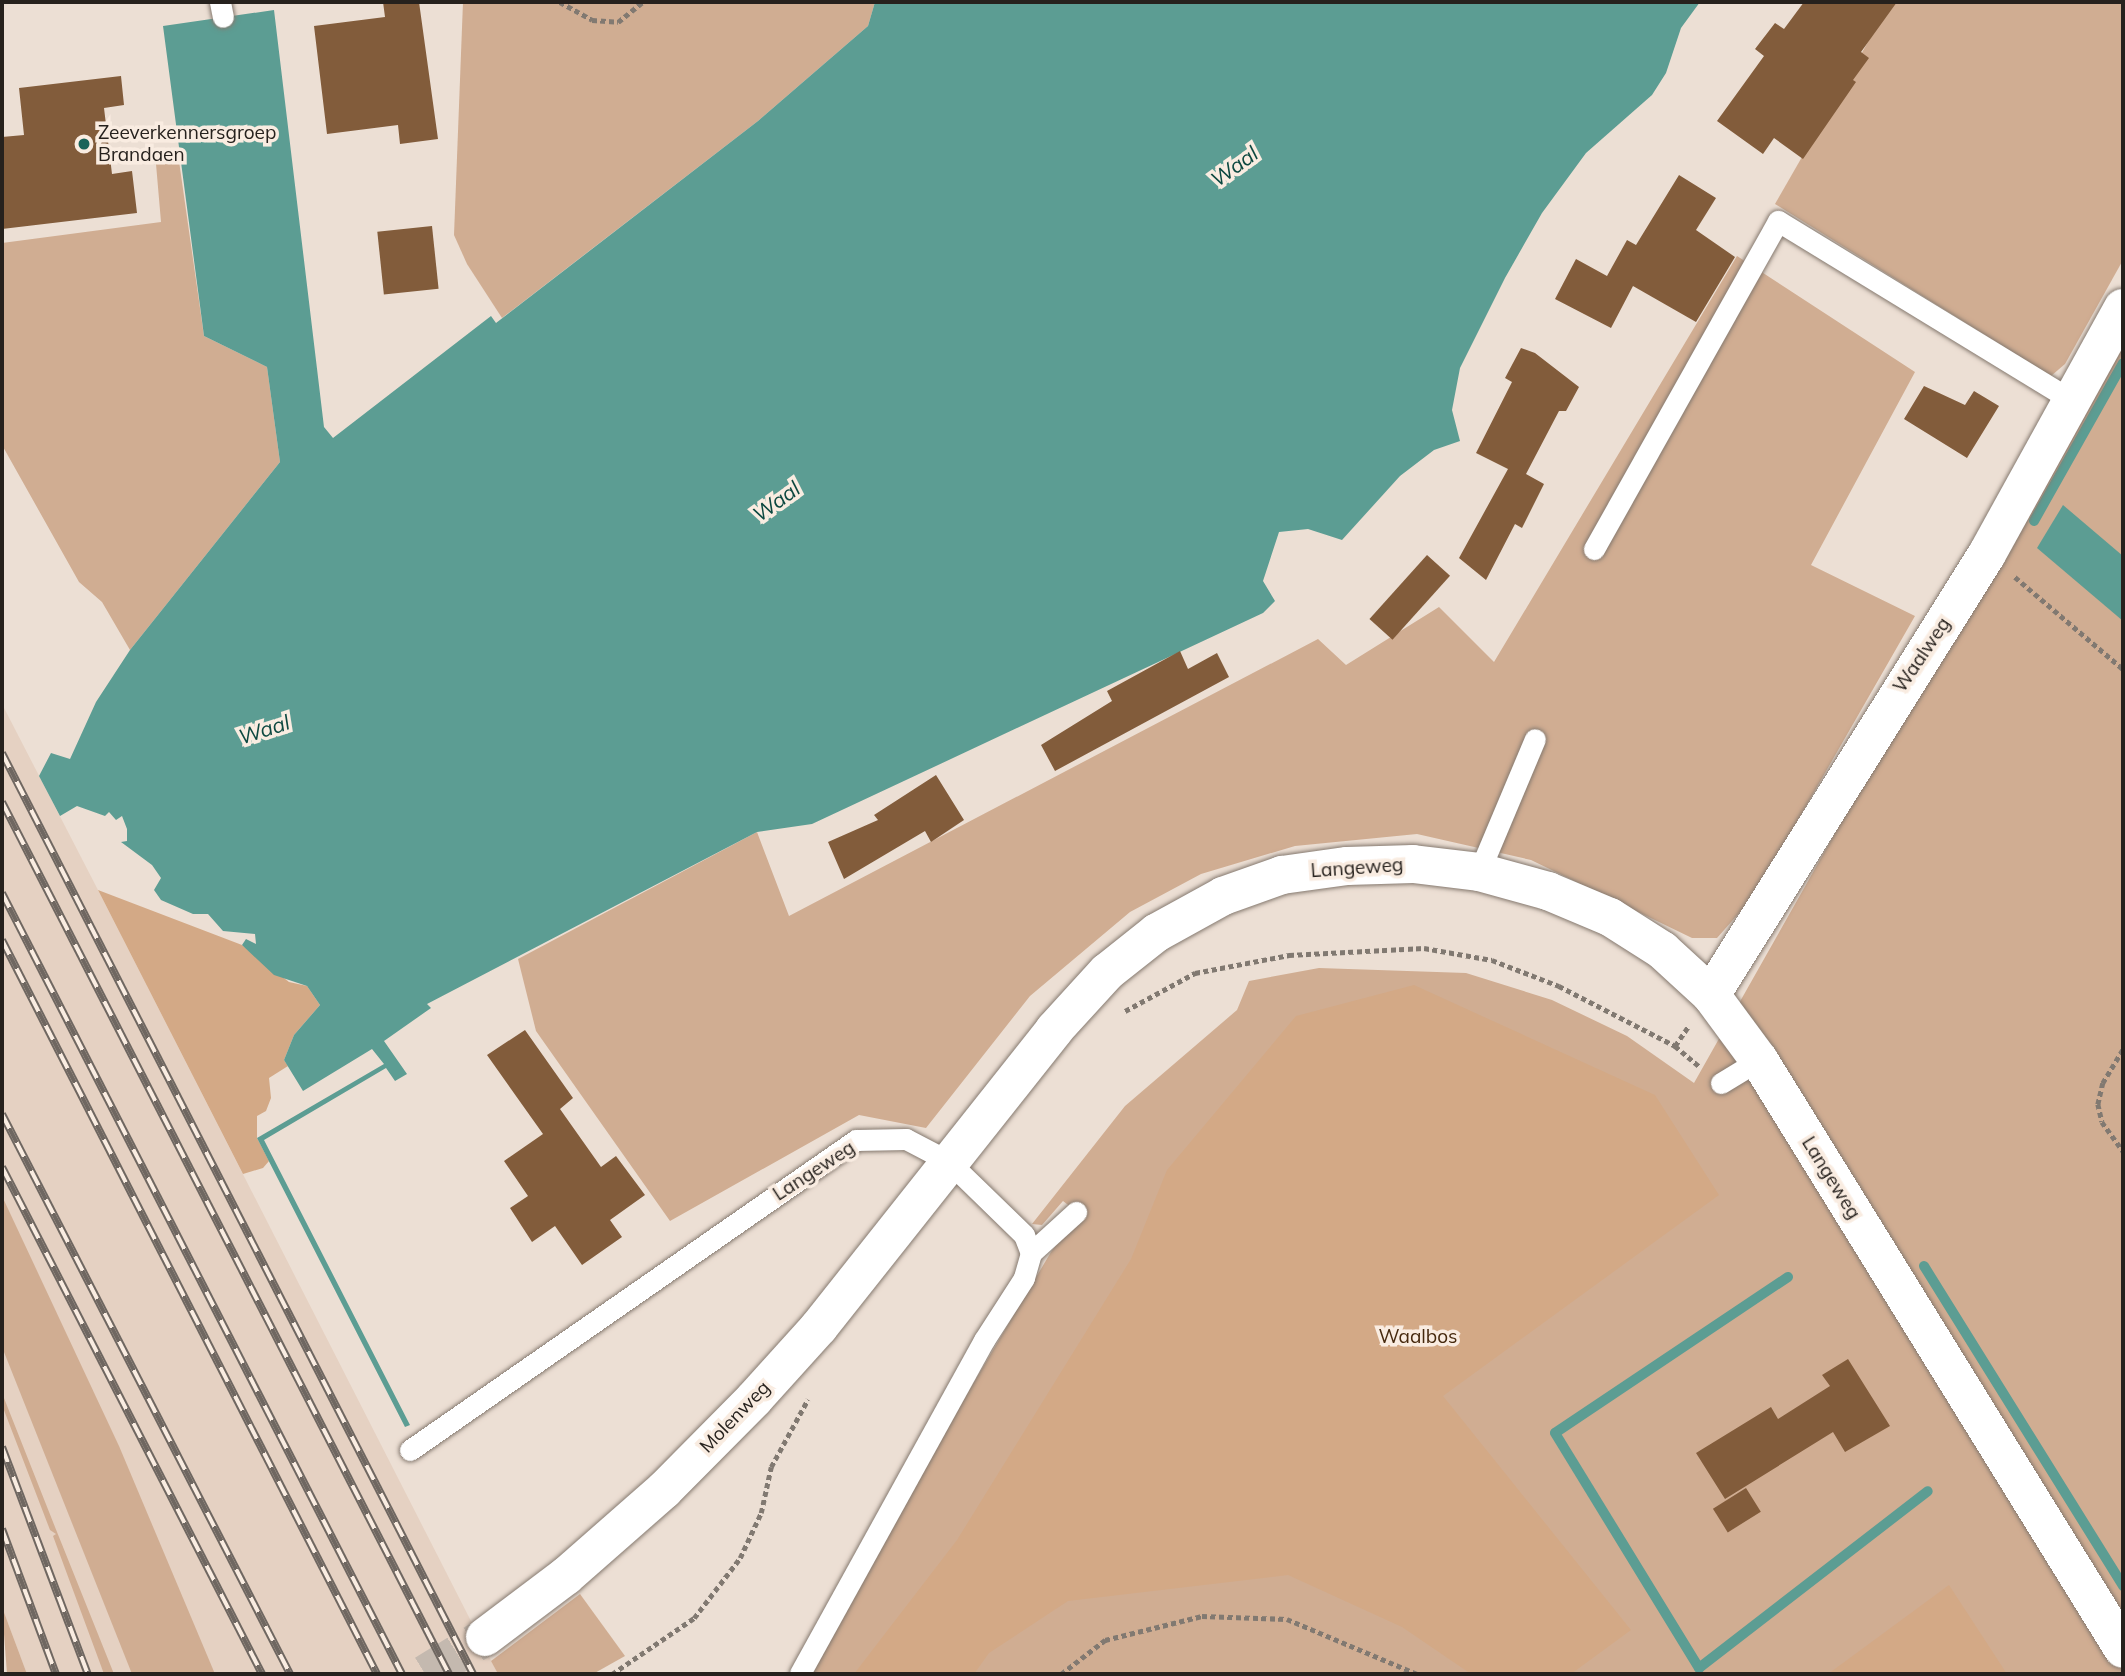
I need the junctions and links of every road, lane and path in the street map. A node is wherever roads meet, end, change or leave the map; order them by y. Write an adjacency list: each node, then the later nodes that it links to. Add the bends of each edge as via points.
1 (560, 2): 2 (path, via 592,20 618,22)
2 (643, 2)
3 (2123, 308): 4 (main road, Waalweg)
4 (2073, 401): 5 (lane, via 1778,221); 6 (main road, Waalweg)
5 (1594, 549)
6 (1987, 554): 7 (path); 10 (main road, Waalweg)
7 (2123, 669)
8 (1535, 739): 9 (lane)
9 (1479, 872): 10 (main road, Langeweg, via 1548,891 1610,917 1662,950); 17 (main road, Langeweg, via 1413,864 1347,866 1282,875 1223,896 1167,927 1107,972)
10 (1711, 995): 14 (main road, Langeweg)
11 (1120, 1014): 12 (path, via 1195,973 1289,955 1424,948 1492,960 1559,986)
12 (1675, 1046)
13 (2123, 1051): 16 (path, via 2103,1083 2098,1104 2102,1122)
14 (1759, 1060): 15 (lane); 23 (main road, Langeweg)
15 (1721, 1083)
16 (2123, 1151)
17 (948, 1161): 19 (lane, via 1024,1235); 21 (lane, Langeweg, via 906,1139 856,1140); 22 (main road, Molenweg, via 819,1327 716,1440 566,1576)
18 (1076, 1212): 19 (lane)
19 (1031, 1253): 25 (lane, via 1024,1278)
20 (814, 1390): 24 (path, via 771,1467 761,1513 740,1559 694,1618)
21 (410, 1450)
22 (485, 1637)
23 (2123, 1649)
24 (612, 1674)
25 (800, 1674)
26 (1060, 1674): 27 (path, via 1105,1640 1202,1616 1287,1619)
27 (1417, 1674)

